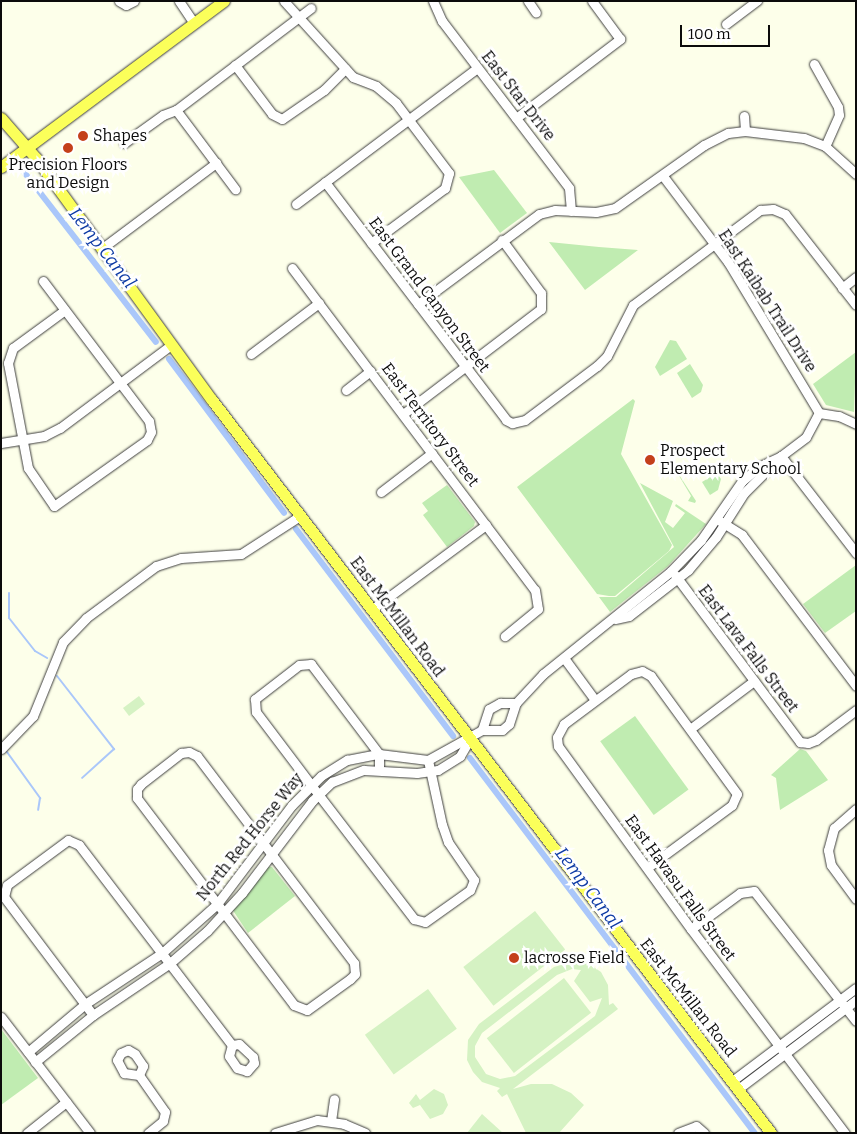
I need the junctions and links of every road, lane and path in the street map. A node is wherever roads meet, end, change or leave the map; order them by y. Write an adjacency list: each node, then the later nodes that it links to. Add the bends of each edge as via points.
1 (179, 1): 11 (street)
2 (224, 1): 11 (main road)
3 (432, 1): 15 (street, East Star Drive, via 438,16)
4 (528, 1): 9 (street)
5 (592, 1): 20 (street, via 620,39)
6 (757, 1): 12 (street)
7 (286, 2): 10 (street)
8 (310, 8): 10 (street)
9 (536, 14)
10 (298, 18): 14 (street); 16 (street)
11 (194, 23): 25 (main road)
12 (726, 24)
13 (814, 64): 24 (street, via 838,107 839,115)
14 (235, 65): 16 (street, via 272,114 282,119 324,90); 17 (street)
15 (477, 68): 20 (street, East Star Drive); 21 (street)
16 (345, 69): 21 (street, via 388,94)
17 (176, 110): 23 (street, via 162,115); 26 (street)
18 (744, 116): 22 (street)
19 (1, 118): 25 (main road, East McMillan Road)
20 (516, 118): 33 (street, East Star Drive, via 570,188)
21 (409, 119): 30 (street); 35 (street, via 447,169 450,178 444,188)
22 (745, 131): 24 (street, via 804,138); 29 (street, via 714,139)
23 (124, 143)
24 (825, 146): 28 (street)
25 (25, 148): 27 (main road); 37 (main road, East McMillan Road)
26 (216, 163): 31 (street); 37 (street)
27 (1, 167)
28 (856, 174)
29 (662, 176): 33 (street, via 615,208 596,212); 36 (street, East Kaibab Trail Drive)
30 (325, 182): 32 (street); 35 (street, East Grand Canyon Street)
31 (235, 189)
32 (296, 204)
33 (572, 211): 34 (street, via 539,214)
34 (502, 240): 43 (street); 48 (street, via 541,293 544,302 539,311)
35 (371, 243): 43 (street, East Grand Canyon Street)
36 (713, 243): 41 (street, via 752,214 772,209 791,220); 48 (street, East Grand Canyon Street, via 633,305 607,356 597,366 525,420 512,423 506,420); 52 (street, East Kaibab Trail Drive)
37 (101, 249): 46 (main road, East McMillan Road)
38 (292, 268): 42 (street, East Territory Street)
39 (856, 278): 41 (street)
40 (43, 281): 45 (street)
41 (842, 288): 44 (street)
42 (319, 303): 47 (street); 49 (street, East Territory Street)
43 (418, 304): 48 (street, East Grand Canyon Street)
44 (856, 305)
45 (65, 310): 50 (street); 55 (street, via 13,348 9,356)
46 (171, 345): 50 (street); 60 (main road, East McMillan Road)
47 (251, 354)
48 (466, 367): 53 (street)
49 (370, 371): 51 (street); 53 (street, East Territory Street)
50 (120, 382): 55 (street, via 60,428 44,436); 55 (street, via 149,421 151,432 147,440 54,506 31,476)
51 (346, 390)
52 (819, 413): 54 (street, via 839,416); 58 (street, North Red Horse Way, via 806,437)
53 (403, 414): 57 (street, East Territory Street)
54 (856, 424)
55 (22, 439): 56 (street)
56 (1, 443)
57 (432, 453): 59 (street); 62 (street, East Territory Street)
58 (781, 456): 61 (street, North Red Horse Way, via 751,472 734,489); 63 (street)
59 (381, 492)
60 (300, 516): 66 (main road, East McMillan Road); 78 (street, via 241,554 181,558 156,566 86,618 64,642 33,716)
61 (721, 521): 64 (street, North Red Horse Way); 65 (street, North Red Horse Way, via 706,551); 71 (street, via 751,546)
62 (486, 525): 66 (street); 68 (street, East Territory Street, via 536,590 539,603 533,615)
63 (856, 553)
64 (671, 571): 65 (street, East Lava Falls Street); 67 (street, North Red Horse Way, via 624,607)
65 (678, 579): 67 (street, North Red Horse Way, via 629,616); 70 (street, East Lava Falls Street)
66 (371, 610): 77 (main road, East McMillan Road)
67 (615, 619): 69 (street, North Red Horse Way)
68 (505, 636)
69 (564, 658): 72 (street); 73 (street, North Red Horse Way)
70 (754, 681): 74 (street, East Lava Falls Street, via 804,743 816,740); 75 (street)
71 (856, 686)
72 (595, 700): 75 (street, via 631,674 642,671 651,676); 88 (street, East Havasu Falls Street, via 564,724 557,737 561,753)
73 (516, 703): 76 (street, North Red Horse Way, via 509,724 502,730); 76 (street, via 500,703 489,709 483,718)
74 (856, 710)
75 (690, 729): 88 (street, via 735,790 736,799)
76 (482, 730): 77 (street, North Red Horse Way)
77 (470, 739): 80 (street, North Red Horse Way); 82 (street, North Red Horse Way, via 455,761); 107 (main road, East McMillan Road)
78 (1, 749)
79 (379, 754): 80 (street, North Red Horse Way); 81 (street); 83 (street, North Red Horse Way, via 347,760); 83 (street, via 315,667 307,663 299,665 258,696 254,703 256,712)
80 (428, 760): 82 (street)
81 (379, 769): 82 (street, North Red Horse Way); 84 (street, North Red Horse Way, via 344,776)
82 (430, 772): 84 (street, via 448,842 473,876 474,883 470,890 420,923)
83 (311, 784): 84 (street); 86 (street, North Red Horse Way)
84 (318, 794): 87 (street, North Red Horse Way)
85 (856, 809): 89 (street, via 834,828 828,844 831,865)
86 (264, 844): 87 (street); 90 (street, North Red Horse Way); 90 (street, via 197,756 189,752 181,753 140,784 136,793 141,805)
87 (272, 854): 91 (street, North Red Horse Way); 91 (street, via 356,969 350,980 312,1007 303,1010 294,1006)
88 (648, 867): 92 (street, East Havasu Falls Street)
89 (856, 900)
90 (216, 904): 91 (street); 93 (street, North Red Horse Way)
91 (224, 914): 94 (street, North Red Horse Way)
92 (691, 929): 98 (street, via 748,890 759,895); 103 (street, East Havasu Falls Street)
93 (162, 953): 94 (street); 97 (street, North Red Horse Way); 97 (street, via 79,845 68,840 3,890 5,900)
94 (170, 963): 99 (street, North Red Horse Way); 102 (street)
95 (856, 988): 98 (street)
96 (856, 1000): 98 (street)
97 (85, 1004): 99 (street); 104 (street, North Red Horse Way)
98 (843, 1004): 101 (street); 103 (street)
99 (93, 1015): 105 (street, North Red Horse Way)
100 (1, 1017): 104 (street)
101 (856, 1021)
102 (232, 1045)
103 (782, 1049): 107 (street); 119 (street, East Havasu Falls Street)
104 (28, 1052): 105 (street)
105 (35, 1062): 109 (street)
106 (139, 1075): 113 (street, via 162,1106 165,1117)
107 (735, 1085): 118 (main road, East McMillan Road)
108 (334, 1099): 110 (street)
109 (66, 1102): 111 (street); 112 (street)
110 (330, 1121): 114 (street, via 305,1122); 115 (street)
111 (27, 1133)
112 (90, 1133)
113 (148, 1133)
114 (275, 1133)
115 (365, 1133)
116 (678, 1133): 117 (street, via 696,1126)
117 (704, 1133)
118 (771, 1133)
119 (845, 1133)

